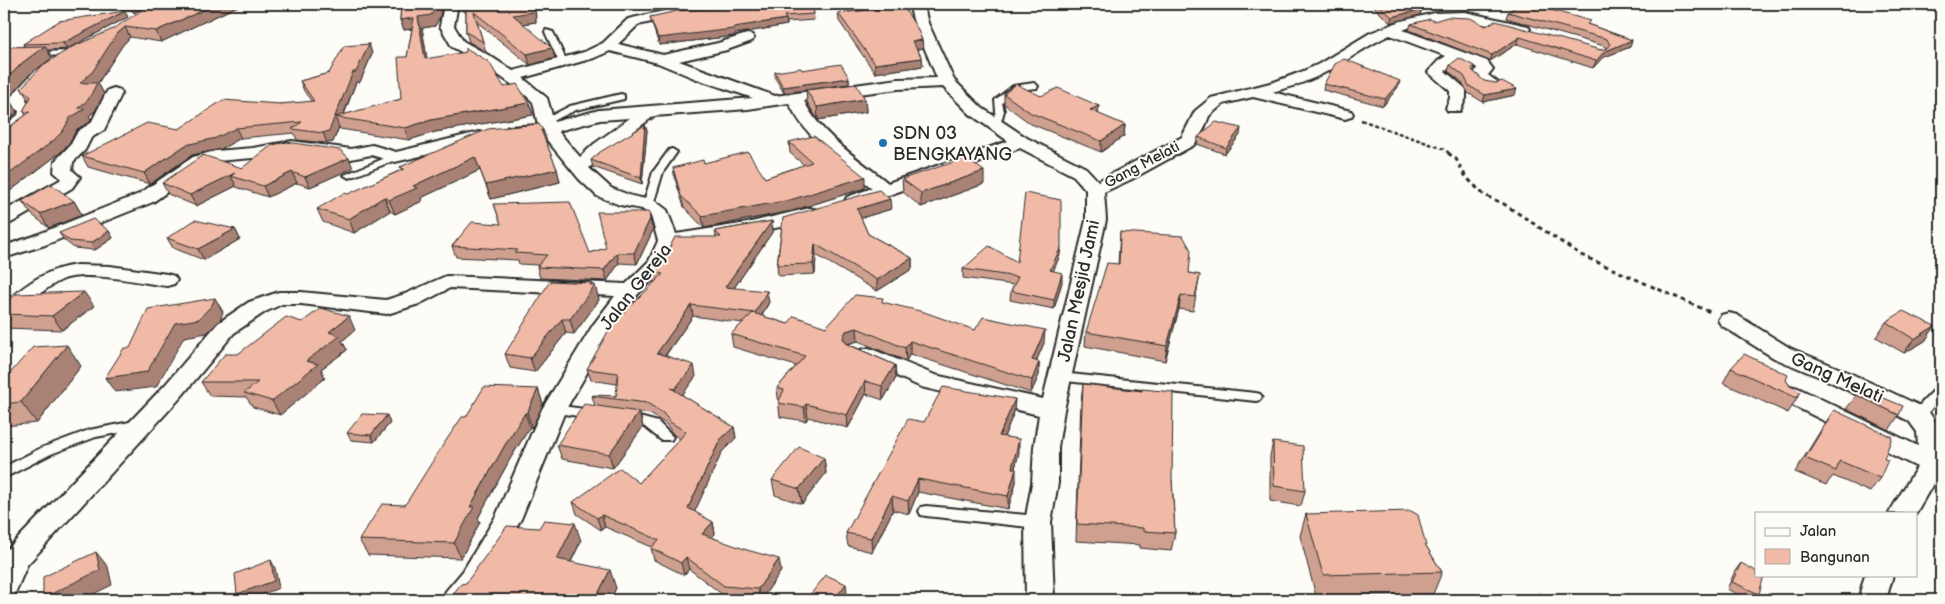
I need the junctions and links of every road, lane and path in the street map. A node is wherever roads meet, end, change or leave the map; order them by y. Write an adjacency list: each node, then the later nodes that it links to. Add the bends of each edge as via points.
1 (451, 4): 14 (street, via 447,26 457,44)
2 (916, 4): 15 (street, via 921,24)
3 (695, 10): 8 (street, via 632,22)
4 (1390, 30): 6 (street, via 1435,17 1465,16); 11 (street); 18 (street, via 1306,75)
5 (548, 32): 13 (lane)
6 (1537, 33)
7 (747, 38): 12 (street)
8 (608, 46): 12 (street); 13 (street)
9 (79, 50): 10 (lane); 28 (street, via 43,71 26,87 18,98 20,105 28,109 25,117)
10 (23, 54)
11 (1457, 55): 16 (street, via 1482,64 1485,68 1480,75); 23 (street, via 1436,72 1458,89)
12 (663, 60): 22 (street)
13 (563, 62): 14 (street)
14 (509, 77): 26 (street, via 540,101)
15 (947, 82): 21 (street, via 898,84); 27 (street, via 976,111)
16 (1492, 84)
17 (1034, 86): 27 (lane, via 1016,88 998,102 1000,111)
18 (1250, 92): 25 (street, Gang Melati); 34 (street, Gang Melati, via 1218,101 1202,114 1188,141)
19 (114, 93): 37 (street, via 98,126 84,135 79,146 64,161 63,172 71,177 66,184)
20 (621, 97): 26 (lane, via 573,108)
21 (794, 98): 22 (street); 35 (street, via 798,108 820,133)
22 (775, 101): 24 (street)
23 (1454, 108)
24 (650, 110): 26 (street); 32 (street)
25 (1344, 114): 43 (path, via 1444,149 1484,194 1581,254)
26 (546, 125): 31 (street); 32 (street)
27 (996, 125): 29 (street)
28 (4, 134)
29 (1021, 142): 34 (street, via 1080,172); 35 (street, Jalan Gereja)
30 (672, 152): 36 (lane, via 658,172)
31 (394, 157): 33 (lane); 39 (street, via 372,150 351,154 292,146 216,156 199,161 146,198)
32 (579, 168): 36 (street, via 604,192)
33 (349, 175)
34 (1095, 189): 45 (street, Jalan Mesjid Jami, via 1096,220)
35 (885, 190): 38 (street, Jalan Gereja, via 797,218)
36 (648, 205): 38 (street, via 660,214)
37 (4, 219)
38 (668, 241): 41 (street, Jalan Gereja, via 658,264)
39 (4, 252)
40 (167, 280): 42 (street, via 83,270 66,271 50,278)
41 (631, 290): 49 (street, Jalan Gereja, via 604,325); 52 (street, via 446,282 412,299 387,306 280,298 257,307 226,328)
42 (4, 314)
43 (1729, 320): 51 (street, Gang Melati, via 1782,353)
44 (857, 350): 50 (street, via 929,381)
45 (1060, 377): 48 (lane); 50 (street, Jalan Mesjid Jami)
46 (1941, 390): 51 (lane)
47 (1790, 394): 54 (street)
48 (1256, 397)
49 (554, 409): 53 (lane, via 649,422); 61 (street, Jalan Gereja, via 508,519 473,579)
50 (1052, 410): 58 (street, Jalan Mesjid Jami)
51 (1918, 415): 54 (street, via 1929,430)
52 (142, 424): 55 (lane, via 94,432 46,451); 60 (street, via 16,559)
53 (666, 437)
54 (1937, 466): 57 (street)
55 (4, 473)
56 (926, 512): 58 (lane)
57 (1903, 512)
58 (1038, 522): 62 (street, Jalan Mesjid Jami)
59 (1879, 576): 63 (street)
60 (4, 588)
61 (456, 600)
62 (1040, 600)
63 (1872, 600)

